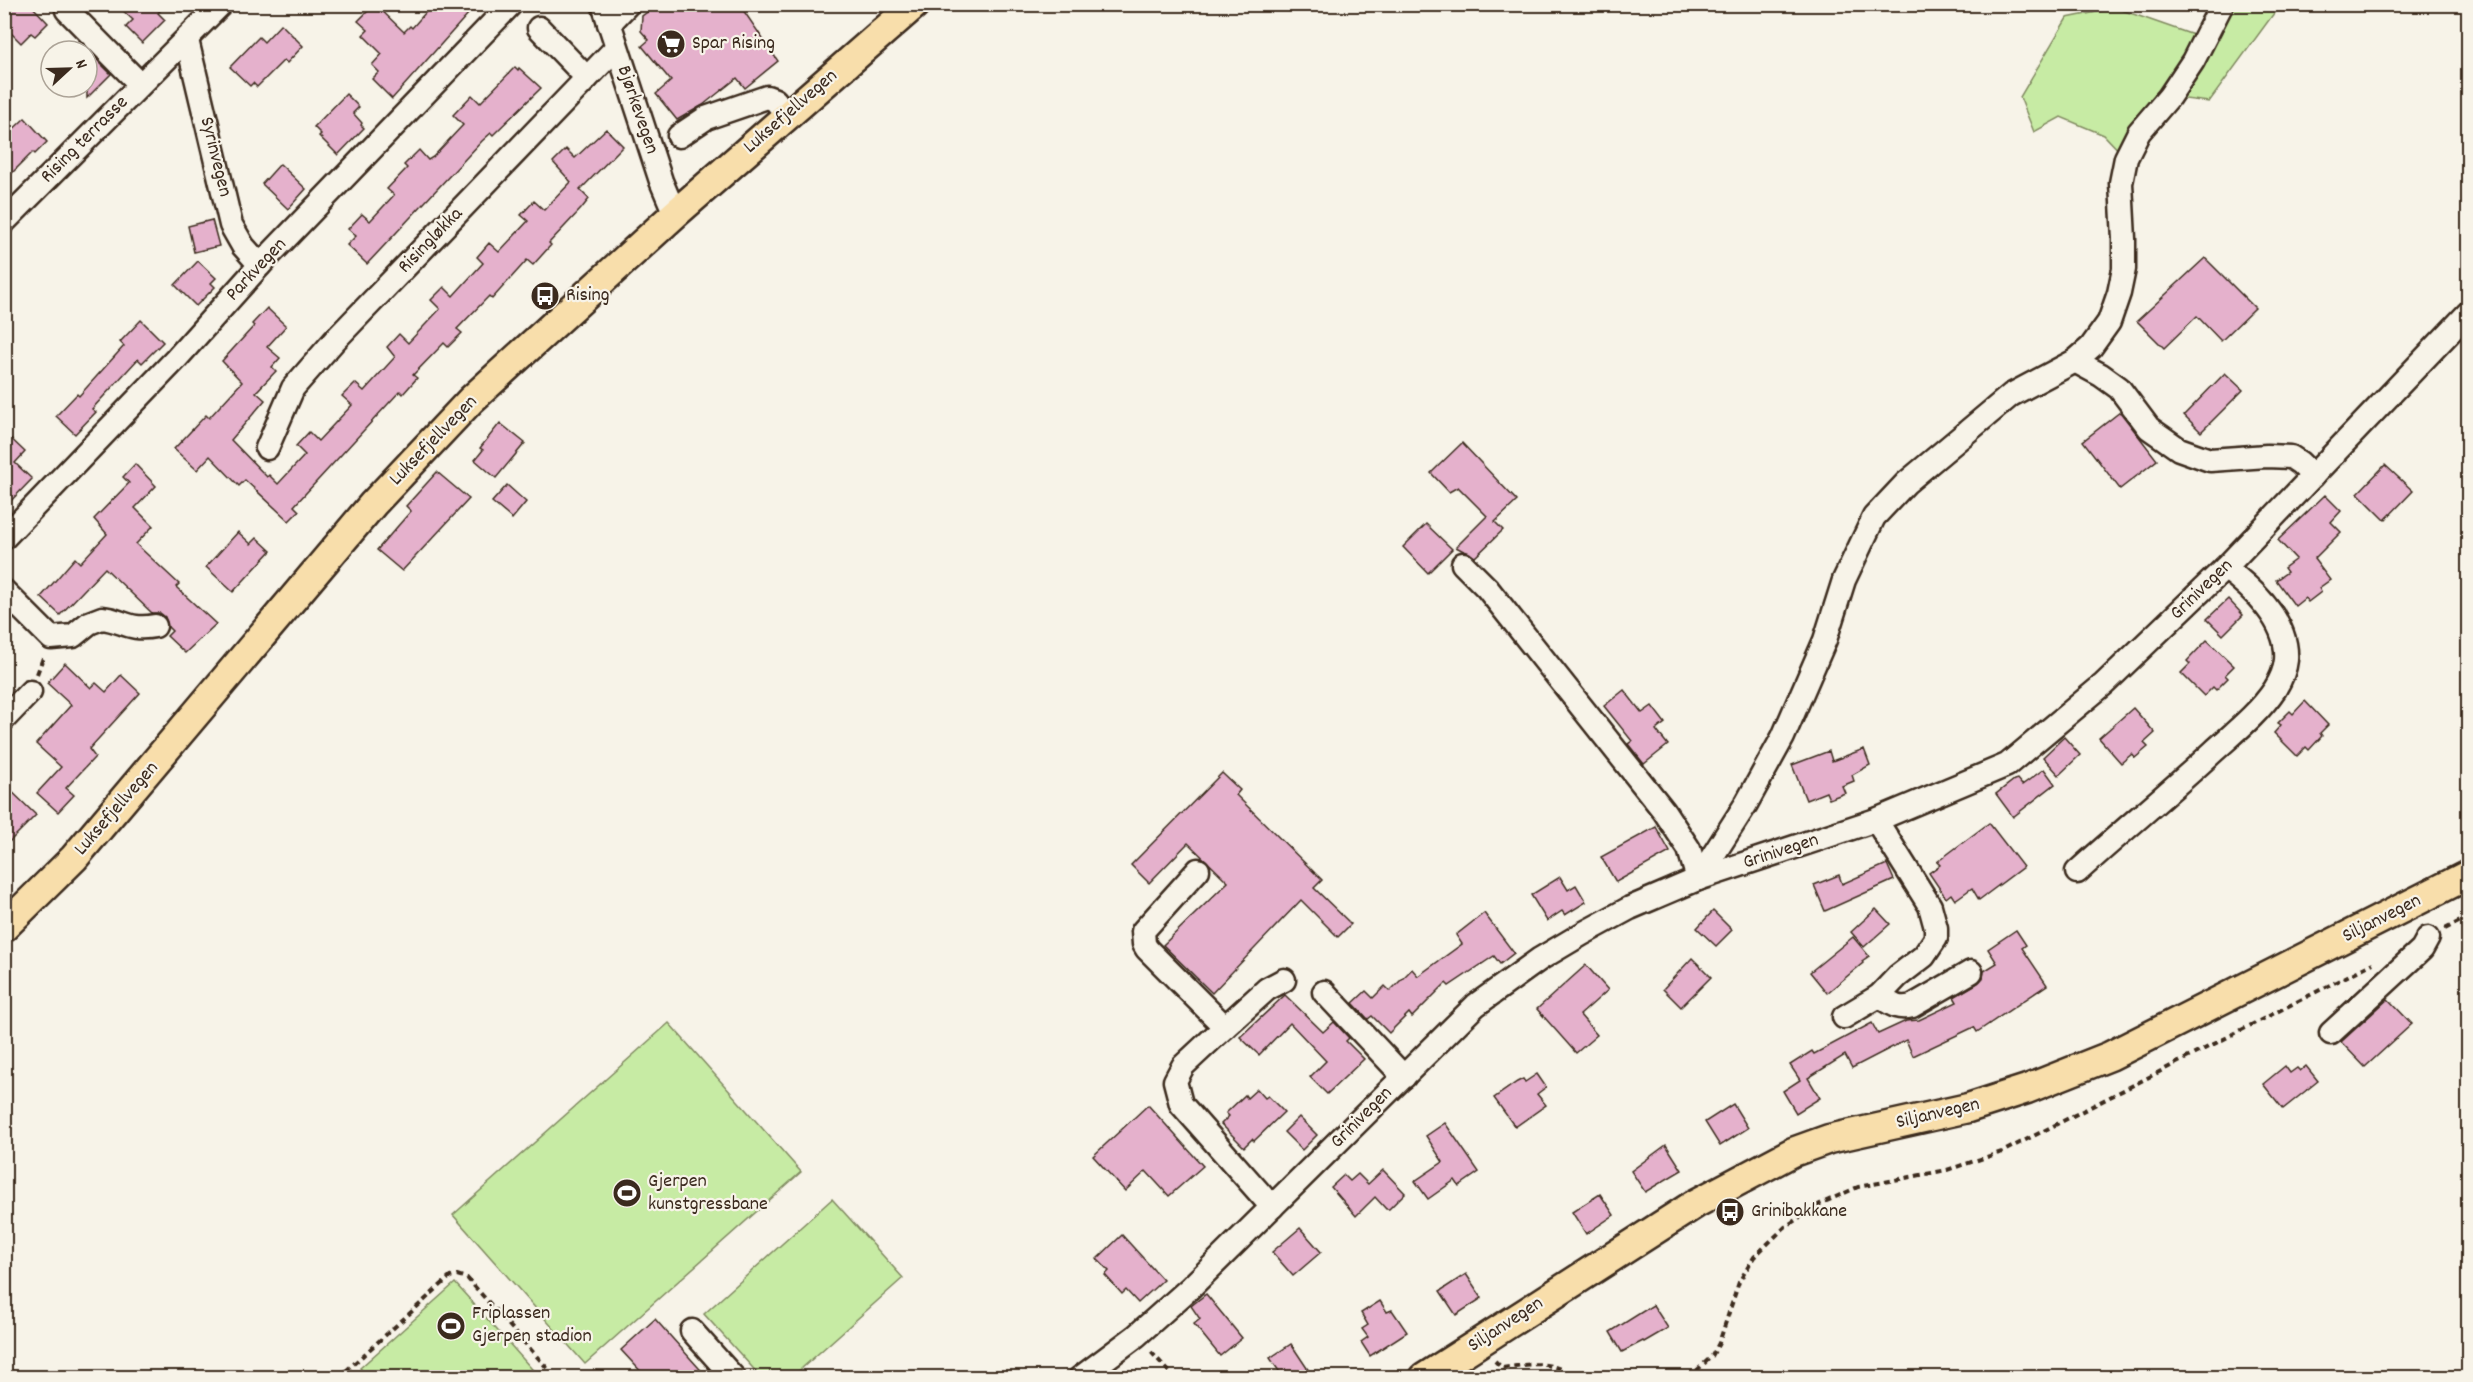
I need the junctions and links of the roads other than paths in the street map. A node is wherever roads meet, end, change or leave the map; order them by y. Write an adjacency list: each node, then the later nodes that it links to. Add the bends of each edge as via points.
1 (221, 4): 9 (street, Rising terrasse)
2 (511, 4): 17 (street, Parkvegen)
3 (628, 4): 7 (street)
4 (915, 4): 13 (main road, Luksefjellvegen)
5 (2222, 4): 19 (street, via 2193,61 2139,132 2127,158 2121,183 2124,269 2119,293 2109,322 2091,347)
6 (67, 10): 12 (street, Rising terrasse)
7 (606, 14): 10 (street, Bjørkevegen)
8 (539, 28): 11 (street)
9 (186, 40): 12 (street, Rising terrasse); 17 (street, Syrinvegen, via 231,225)
10 (616, 48): 11 (street, Risingløkka); 15 (street, Bjørkevegen, via 660,181)
11 (587, 78): 20 (street, Risingløkka, via 293,388)
12 (140, 84): 16 (street, Rising terrasse)
13 (787, 116): 14 (street, via 775,100 767,97 706,118); 15 (main road, Luksefjellvegen)
14 (679, 136)
15 (675, 214): 34 (main road, Luksefjellvegen, via 471,400 427,446 324,561 74,858)
16 (4, 222)
17 (260, 265): 22 (street, Parkvegen, via 176,359)
18 (2469, 313): 21 (street, Grinivegen)
19 (2075, 360): 21 (street, via 2119,388 2149,428 2179,448 2210,460 2291,457); 33 (street, via 2011,395 1906,483 1874,517 1844,579 1825,640 1783,737)
20 (267, 448)
21 (2313, 476): 24 (street, Grinivegen)
22 (4, 538)
23 (1463, 564): 33 (street, via 1487,588 1664,811 1689,849)
24 (2225, 568): 29 (street, Grinivegen, via 2104,684 2007,765); 31 (street, via 2250,589 2278,625 2286,661 2279,681 2245,723)
25 (4, 591): 26 (street, via 51,638 73,636 102,618 127,627)
26 (155, 626)
27 (30, 692): 28 (street)
28 (4, 719)
29 (1876, 820): 33 (street, Grinivegen); 39 (street, via 1930,906 1936,928 1936,938 1924,956)
30 (1198, 870): 41 (street, via 1143,931 1142,937 1147,949)
31 (2077, 872)
32 (2469, 875): 48 (main road, Siljanvegen, via 2120,1051 2059,1077 1968,1108 1828,1139 1793,1152 1695,1204)
33 (1698, 879): 43 (street, Grinivegen, via 1630,908 1540,959 1476,1005)
34 (4, 927)
35 (2428, 938): 42 (street, via 2422,949)
36 (1971, 972): 39 (street, via 1912,1006 1892,1005)
37 (1284, 980): 41 (street, via 1267,988)
38 (1324, 992): 43 (street)
39 (1879, 996): 40 (street)
40 (1844, 1017)
41 (1225, 1027): 44 (street, via 1183,1066 1175,1081 1180,1104)
42 (2331, 1033)
43 (1404, 1077): 44 (street, Grinivegen)
44 (1272, 1207): 47 (street, Grinivegen, via 1136,1336)
45 (692, 1331): 46 (street)
46 (734, 1377)
47 (1080, 1377)
48 (1424, 1377)

